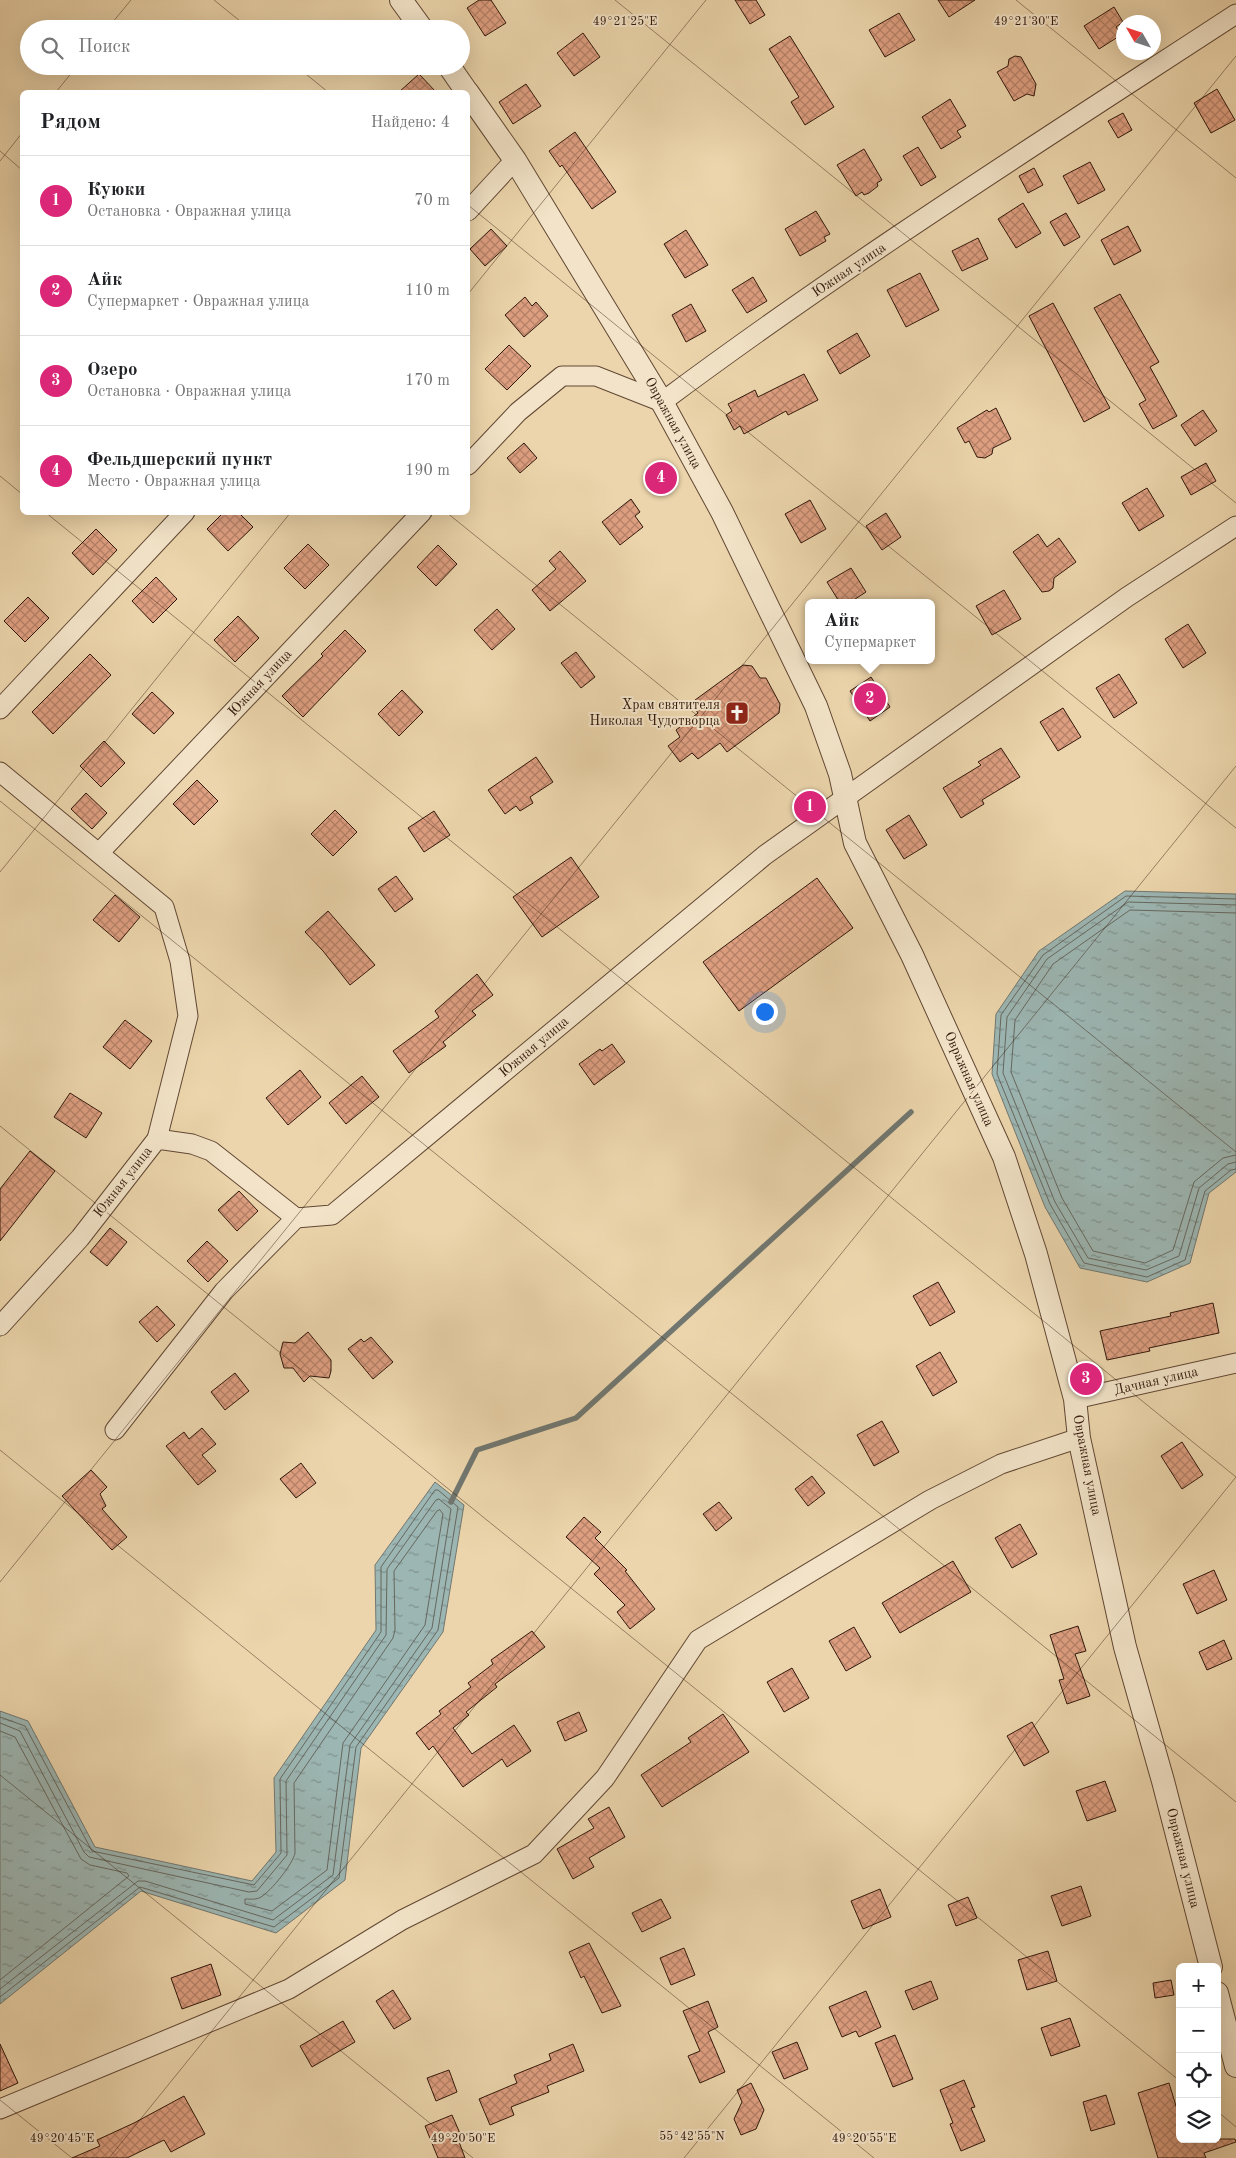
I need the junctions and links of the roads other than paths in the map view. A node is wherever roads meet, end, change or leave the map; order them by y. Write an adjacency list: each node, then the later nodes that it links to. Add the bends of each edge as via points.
1 (401, 0): 3 (street)
2 (1236, 14): 9 (street, Южная улица, via 747,338)
3 (415, 20)
4 (455, 75): 5 (street, Овражная улица)
5 (465, 90)
6 (470, 97): 7 (street, Овражная улица)
7 (515, 160): 8 (street); 9 (street, Овражная улица)
8 (470, 209)
9 (662, 402): 10 (street, via 596,376 562,376 518,412); 16 (street, Овражная улица, via 722,512 816,706)
10 (470, 463)
11 (182, 515): 14 (street)
12 (419, 515): 17 (street, Южная улица)
13 (1236, 526): 16 (street, Южная улица, via 1127,597)
14 (0, 709)
15 (0, 772): 17 (street)
16 (845, 798): 19 (street, Южная улица, via 765,855 332,1215); 22 (street, Овражная улица, via 855,843 912,955 1004,1157 1038,1262)
17 (99, 854): 18 (street, via 164,907 180,961 188,1016)
18 (157, 1139): 19 (street, Южная улица, via 192,1144 211,1151); 20 (street, Южная улица, via 80,1238)
19 (296, 1218): 23 (street, via 224,1292)
20 (0, 1326)
21 (1236, 1363): 22 (street, Дачная улица)
22 (1075, 1399): 24 (street, Овражная улица)
23 (115, 1430)
24 (1079, 1438): 25 (street, Овражная улица, via 1125,1646); 28 (street, via 1001,1464 930,1500 698,1640 605,1778 534,1854 402,1920 289,1989)
25 (1209, 1963)
26 (1221, 2008): 27 (street)
27 (1236, 2066)
28 (0, 2109)

